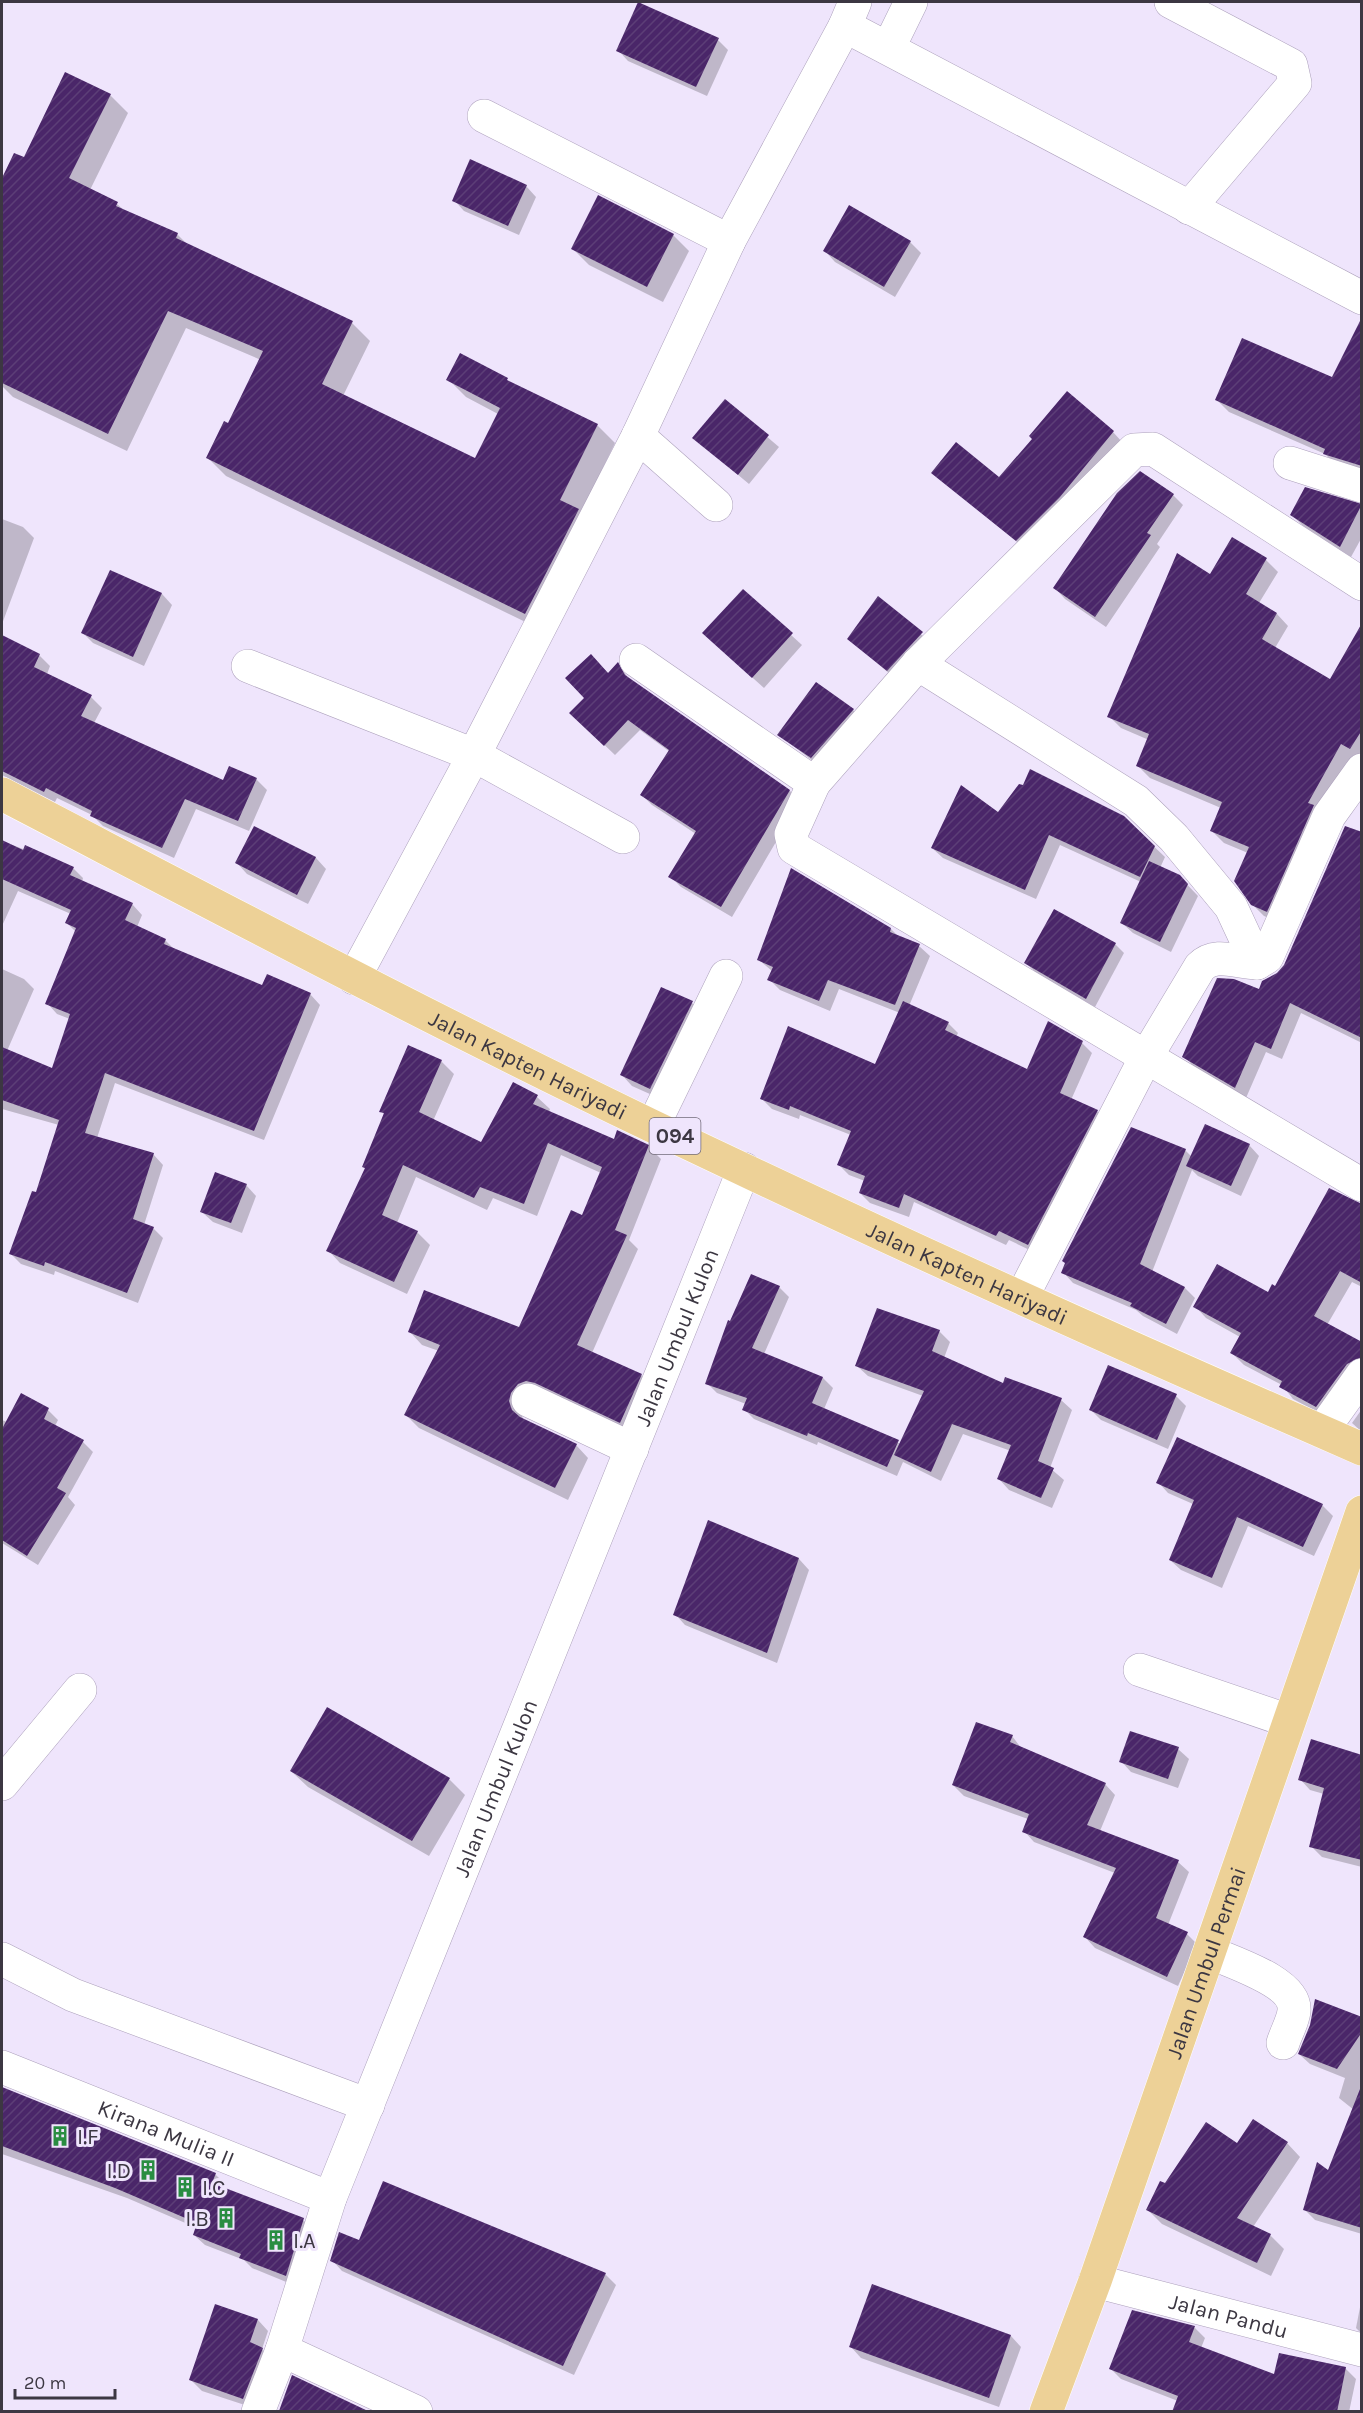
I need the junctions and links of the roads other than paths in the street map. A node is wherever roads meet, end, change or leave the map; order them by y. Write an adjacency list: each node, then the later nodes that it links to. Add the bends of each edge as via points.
1 (911, 2): 4 (street)
2 (1172, 2): 6 (street, via 1291,65 1295,74 1295,83)
3 (850, 14): 4 (street); 7 (street)
4 (889, 47): 6 (street)
5 (484, 116): 7 (street)
6 (1189, 208): 8 (street)
7 (729, 241): 9 (street)
8 (1362, 298)
9 (638, 436): 12 (street); 17 (street)
10 (1290, 463): 11 (street)
11 (1362, 486)
12 (716, 505)
13 (1362, 584): 15 (street, via 1153,449 1143,448 1134,450)
14 (636, 660): 19 (street)
15 (918, 664): 19 (street); 22 (street, via 1136,801 1174,838 1231,907)
16 (248, 666): 17 (street)
17 (474, 755): 21 (street); 24 (street)
18 (1362, 770): 22 (street, via 1329,816 1267,957)
19 (814, 783): 25 (street, via 790,834 794,848)
20 (2, 794): 24 (main road, Jalan Kapten Hariyadi / 094)
21 (623, 837)
22 (1257, 963): 25 (street, via 1207,959)
23 (726, 976): 26 (street)
24 (354, 978): 26 (main road, Jalan Kapten Hariyadi / 094)
25 (1146, 1057): 28 (street); 29 (street)
26 (653, 1126): 27 (main road, Jalan Kapten Hariyadi / 094)
27 (744, 1169): 29 (main road, Jalan Kapten Hariyadi / 094); 33 (street, Jalan Umbul Kulon)
28 (1362, 1185)
29 (1022, 1297): 32 (main road, Jalan Kapten Hariyadi / 094)
30 (1362, 1375): 32 (street)
31 (528, 1400): 33 (street)
32 (1322, 1431): 34 (main road, Jalan Kapten Hariyadi / 094)
33 (632, 1449): 44 (street, Jalan Umbul Kulon)
34 (1362, 1449)
35 (1362, 1512): 38 (main road, Jalan Umbul Permai)
36 (1140, 1670): 38 (street)
37 (80, 1690): 39 (street)
38 (1289, 1721): 40 (main road, Jalan Umbul Permai)
39 (2, 1784)
40 (1209, 1952): 42 (street, via 1280,1984 1291,1996 1294,2010); 46 (main road, Jalan Umbul Permai)
41 (2, 1959): 44 (street, via 73,1995)
42 (1283, 2043)
43 (2, 2067): 45 (street, Kirana Mulia II)
44 (368, 2105): 45 (street, Jalan Umbul Kulon)
45 (330, 2198): 47 (street, Jalan Umbul Kulon)
46 (1095, 2281): 48 (street, Jalan Pandu); 51 (main road, Jalan Umbul Permai)
47 (282, 2350): 49 (street, Jalan Umbul Kulon); 50 (street)
48 (1362, 2350)
49 (258, 2412)
50 (416, 2412)
51 (1046, 2412)

